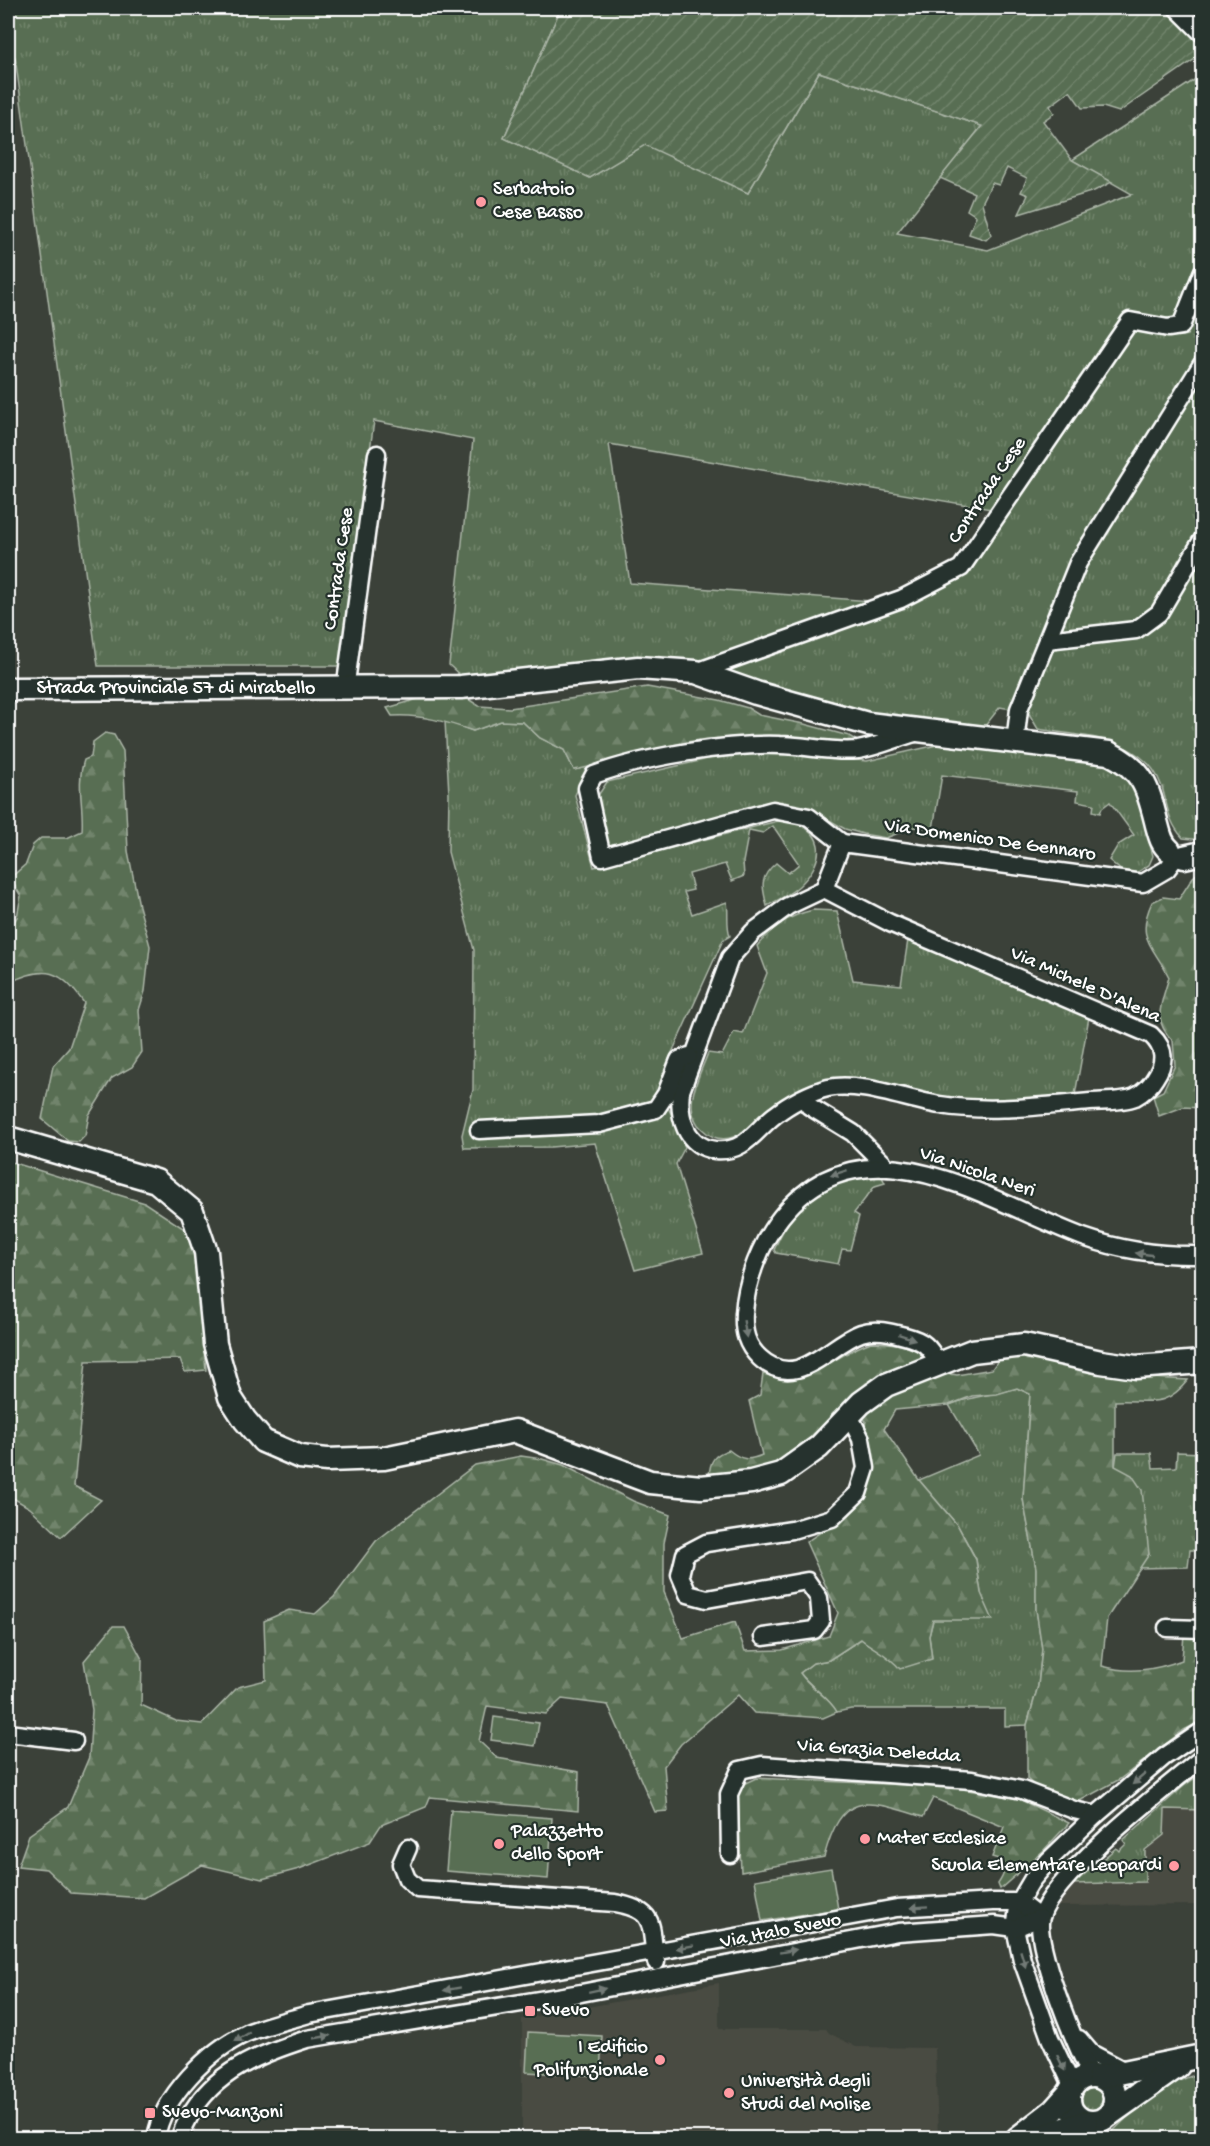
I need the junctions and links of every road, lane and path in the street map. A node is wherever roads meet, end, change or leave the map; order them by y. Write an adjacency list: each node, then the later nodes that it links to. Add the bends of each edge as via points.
1 (1177, 8): 2 (street)
2 (1203, 33)
3 (1203, 273): 8 (street, Contrada Cese, via 1181,326 1168,328 1130,321 961,568 901,599)
4 (1203, 364): 7 (street, via 1078,563)
5 (377, 454): 10 (street, Contrada Cese)
6 (1203, 540): 7 (street, via 1159,614 1136,630)
7 (1047, 640): 12 (street, via 1019,709)
8 (696, 672): 10 (street, Strada Provinciale 57 di Mirabello, via 638,668 461,687); 11 (street, Strada Provinciale 57 di Mirabello, via 868,724)
9 (8, 690): 10 (street, Strada Provinciale 57 di Mirabello)
10 (345, 690)
11 (919, 732): 12 (street, Strada Provinciale 57 di Mirabello); 13 (street, via 846,751 780,745 722,747 611,769 594,775 587,789 602,856 773,810 809,817)
12 (1015, 743): 14 (street, Strada Provinciale 57 di Mirabello, via 1109,753 1127,762 1145,783 1160,838)
13 (842, 843): 14 (street, Via Domenico De Gennaro, via 1143,883); 15 (street)
14 (1182, 855)
15 (824, 889): 16 (street, Via Michele D'Alena, via 788,906 753,932 730,958); 17 (street, Via Michele D'Alena, via 890,923 1151,1035 1160,1042 1163,1065 1143,1092 1108,1101 997,1110 940,1105 850,1087 828,1088)
16 (692, 1054): 17 (street, Via Michele D'Alena, via 678,1110 686,1131 698,1143 713,1149 743,1146 775,1115); 18 (street, via 679,1060 656,1109 599,1124)
17 (804, 1098): 20 (street, via 809,1106 853,1133)
18 (479, 1130)
19 (8, 1138): 24 (street, via 156,1181 192,1211 206,1252 215,1344 230,1397 263,1441 300,1457 384,1458 515,1431 650,1482 701,1487 751,1482 781,1474 819,1447)
20 (888, 1168): 21 (street, Via Nicola Neri, one-way to 20, via 1132,1252 1082,1237 946,1180); 23 (street, Via Nicola Neri, one-way to 23, via 856,1168 833,1175 813,1184 795,1199 759,1255 744,1308 743,1330 752,1350 762,1360 783,1369 798,1369 817,1362 860,1333 876,1330 912,1338 930,1347)
21 (1203, 1255)
22 (1203, 1362): 23 (street, via 1136,1366 1024,1345 972,1351)
23 (938, 1363): 24 (street, via 886,1385)
24 (845, 1418): 27 (street, via 861,1439 866,1468 858,1493 832,1518 792,1530 706,1544 685,1554 680,1575 688,1594 707,1599 807,1581 819,1598 821,1621 814,1630)
25 (1167, 1628): 26 (street)
26 (1203, 1629)
27 (763, 1637)
28 (1203, 1731): 31 (street)
29 (8, 1733): 30 (street)
30 (74, 1741)
31 (1164, 1757): 33 (street); 34 (street, one-way to 34)
32 (1203, 1758): 33 (street)
33 (1180, 1777): 38 (street)
34 (1096, 1815): 35 (street); 37 (street, Via Grazia Deledda, via 1022,1790 972,1780 762,1765 740,1770 729,1794)
35 (1065, 1845): 38 (street); 39 (street, via 1032,1880)
36 (408, 1848): 45 (street, via 401,1864 407,1879 418,1889 636,1907 648,1918)
37 (730, 1854)
38 (1080, 1862): 41 (street, via 1049,1899)
39 (1019, 1902): 40 (street, Via Italo Svevo); 41 (street); 43 (street)
40 (961, 1904): 42 (street); 44 (street, Via Italo Svevo, one-way to 44, via 897,1908)
41 (1040, 1918): 43 (street, Via Italo Svevo); 51 (street, via 1046,1960)
42 (962, 1926): 43 (street, Via Italo Svevo); 46 (street, Via Italo Svevo, one-way to 42, via 898,1932)
43 (1015, 1928): 55 (street, one-way to 55, via 1040,2013)
44 (758, 1934): 45 (street, Via Italo Svevo, one-way to 45); 46 (street)
45 (654, 1952): 47 (street); 48 (street, Via Italo Svevo)
46 (763, 1956): 47 (street, Via Italo Svevo)
47 (658, 1977): 49 (street, Via Italo Svevo, one-way to 47)
48 (490, 1982): 49 (street); 50 (street, Via Italo Svevo, one-way to 50)
49 (493, 2008): 52 (street, Via Italo Svevo, one-way to 49, via 307,2039)
50 (272, 2024): 52 (street); 56 (street, Via Italo Svevo, one-way to 56, via 245,2034 192,2074 178,2088)
51 (1072, 2032): 54 (street, via 1091,2053); 55 (street)
52 (280, 2048): 57 (street, Via Italo Svevo, via 230,2071 199,2099)
53 (1196, 2057): 54 (street); 55 (street)
54 (1127, 2072): 55 (street)
55 (1084, 2109): 58 (street, via 1053,2111); 59 (street)
56 (156, 2139)
57 (180, 2139)
58 (1018, 2139)
59 (1038, 2139)

